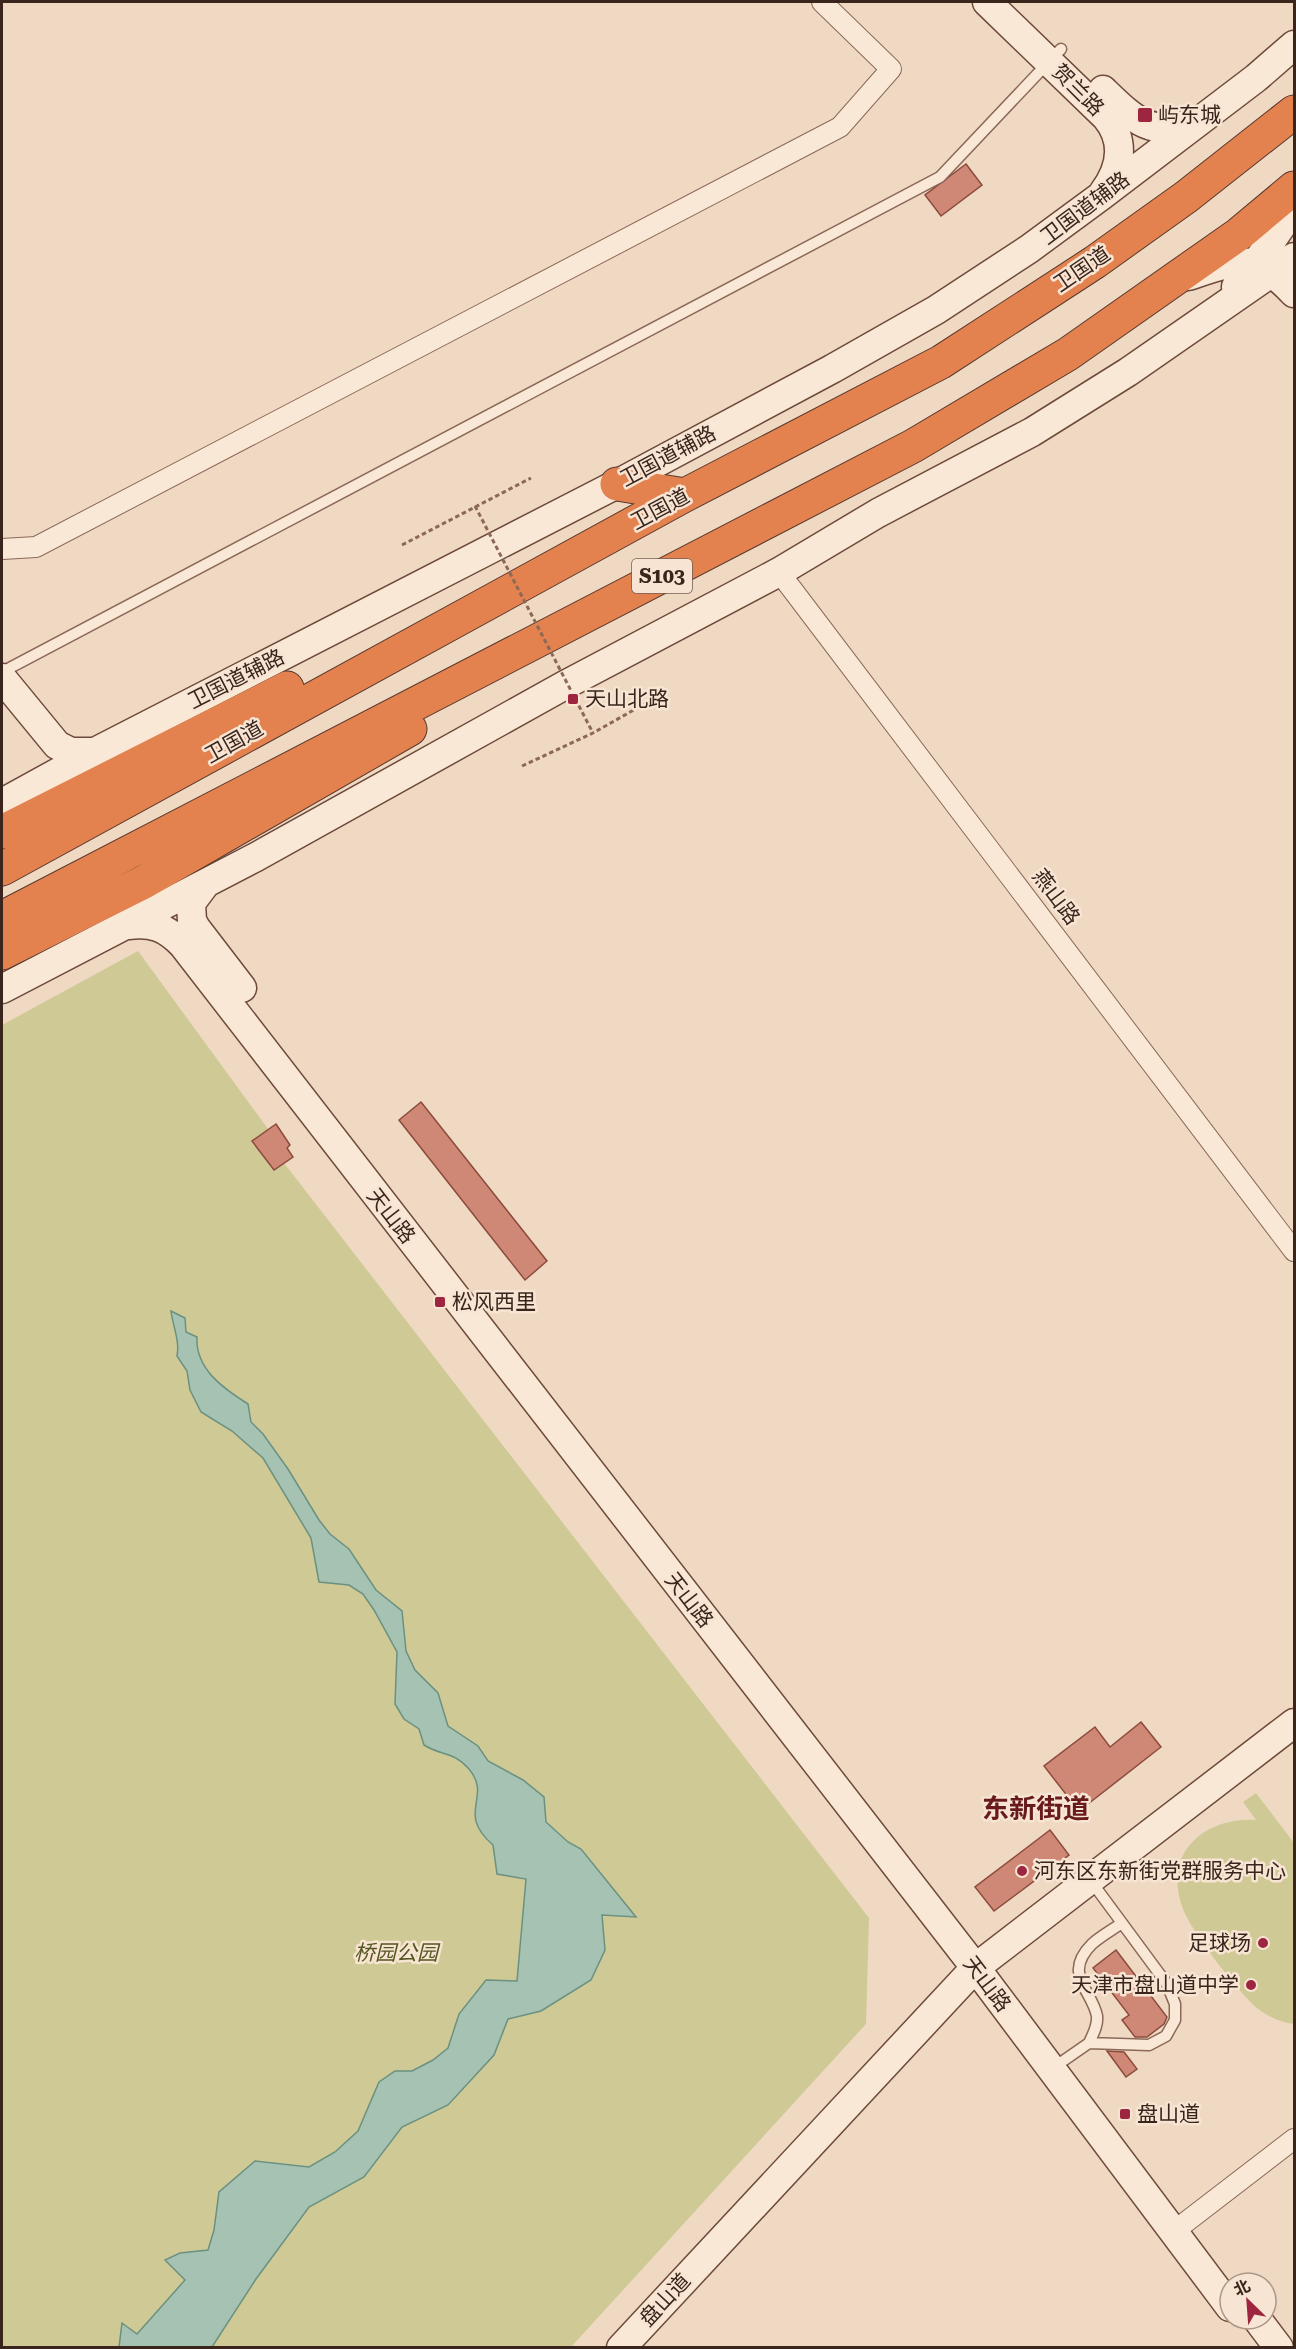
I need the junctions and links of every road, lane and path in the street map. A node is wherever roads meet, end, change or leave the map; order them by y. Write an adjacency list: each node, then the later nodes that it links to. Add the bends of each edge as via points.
1 (822, 2): 19 (street, via 891,69 840,127 36,547)
2 (987, 2): 5 (street, 贺兰路)
3 (1011, 2): 5 (street, 贺兰路)
4 (1294, 45): 7 (street, 卫国道辅路)
5 (1055, 55): 7 (street, 贺兰路, via 1140,123 1176,128); 9 (street, 贺兰路, via 1118,136 1118,165); 22 (lane, via 940,177)
6 (1294, 112): 16 (highway, 卫国道 / S103, via 1186,197 1000,326 867,402)
7 (1200, 120): 9 (street, 卫国道辅路)
8 (1294, 188): 12 (highway, S103)
9 (1101, 196): 15 (street, 卫国道辅路, via 936,310)
10 (1294, 208): 11 (street); 11 (street)
11 (1280, 262): 12 (street, via 1220,265); 13 (street); 21 (street, via 1213,314 1032,432 878,513)
12 (1175, 280): 20 (highway, S103, via 1068,354 913,446)
13 (1294, 293)
14 (531, 477): 17 (path)
15 (617, 484): 16 (highway); 27 (street, 卫国道辅路)
16 (685, 495): 30 (highway, via 422,620); 31 (highway, 卫国道 / S103)
17 (475, 506): 18 (path); 26 (path, bridge)
18 (402, 545)
19 (2, 549)
20 (706, 553): 33 (highway, S103); 35 (highway, via 144,882)
21 (779, 572): 32 (street); 37 (street, 燕山路)
22 (2, 672)
23 (2, 678): 27 (street, via 57,745 71,752)
24 (2, 695): 29 (street, via 38,740 43,755 40,768)
25 (645, 703): 26 (path)
26 (593, 733): 28 (path)
27 (94, 752): 29 (street, 卫国道辅路)
28 (522, 766)
29 (11, 798)
30 (2, 832)
31 (2, 869)
32 (206, 883): 34 (street); 42 (street, 天山路, via 191,903 192,921 201,935)
33 (2, 918)
34 (128, 925): 36 (street); 42 (street, 天山路, via 163,927 183,945)
35 (2, 953)
36 (2, 989)
37 (1294, 1251)
38 (1294, 1723): 40 (street, 盘山道)
39 (1294, 1736): 40 (street, 盘山道)
40 (1092, 1883): 41 (lane); 42 (street, 盘山道)
41 (1122, 1923): 43 (lane, via 1093,1943 1080,1965 1083,1991 1096,2014); 43 (lane, via 1167,1984 1175,2004 1175,2020 1166,2036 1149,2045)
42 (984, 1966): 44 (street, 天山路); 46 (street, 天山路); 51 (street, 盘山道); 52 (street, 盘山道)
43 (1089, 2043): 44 (lane)
44 (1063, 2061): 46 (street, 天山路)
45 (1294, 2139): 46 (street)
46 (1178, 2228): 47 (street, 天山路); 48 (street, 天山路)
47 (1218, 2271)
48 (1218, 2289)
49 (1248, 2331): 53 (street)
50 (1266, 2331): 54 (street)
51 (621, 2348)
52 (638, 2348)
53 (1261, 2348)
54 (1279, 2348)

